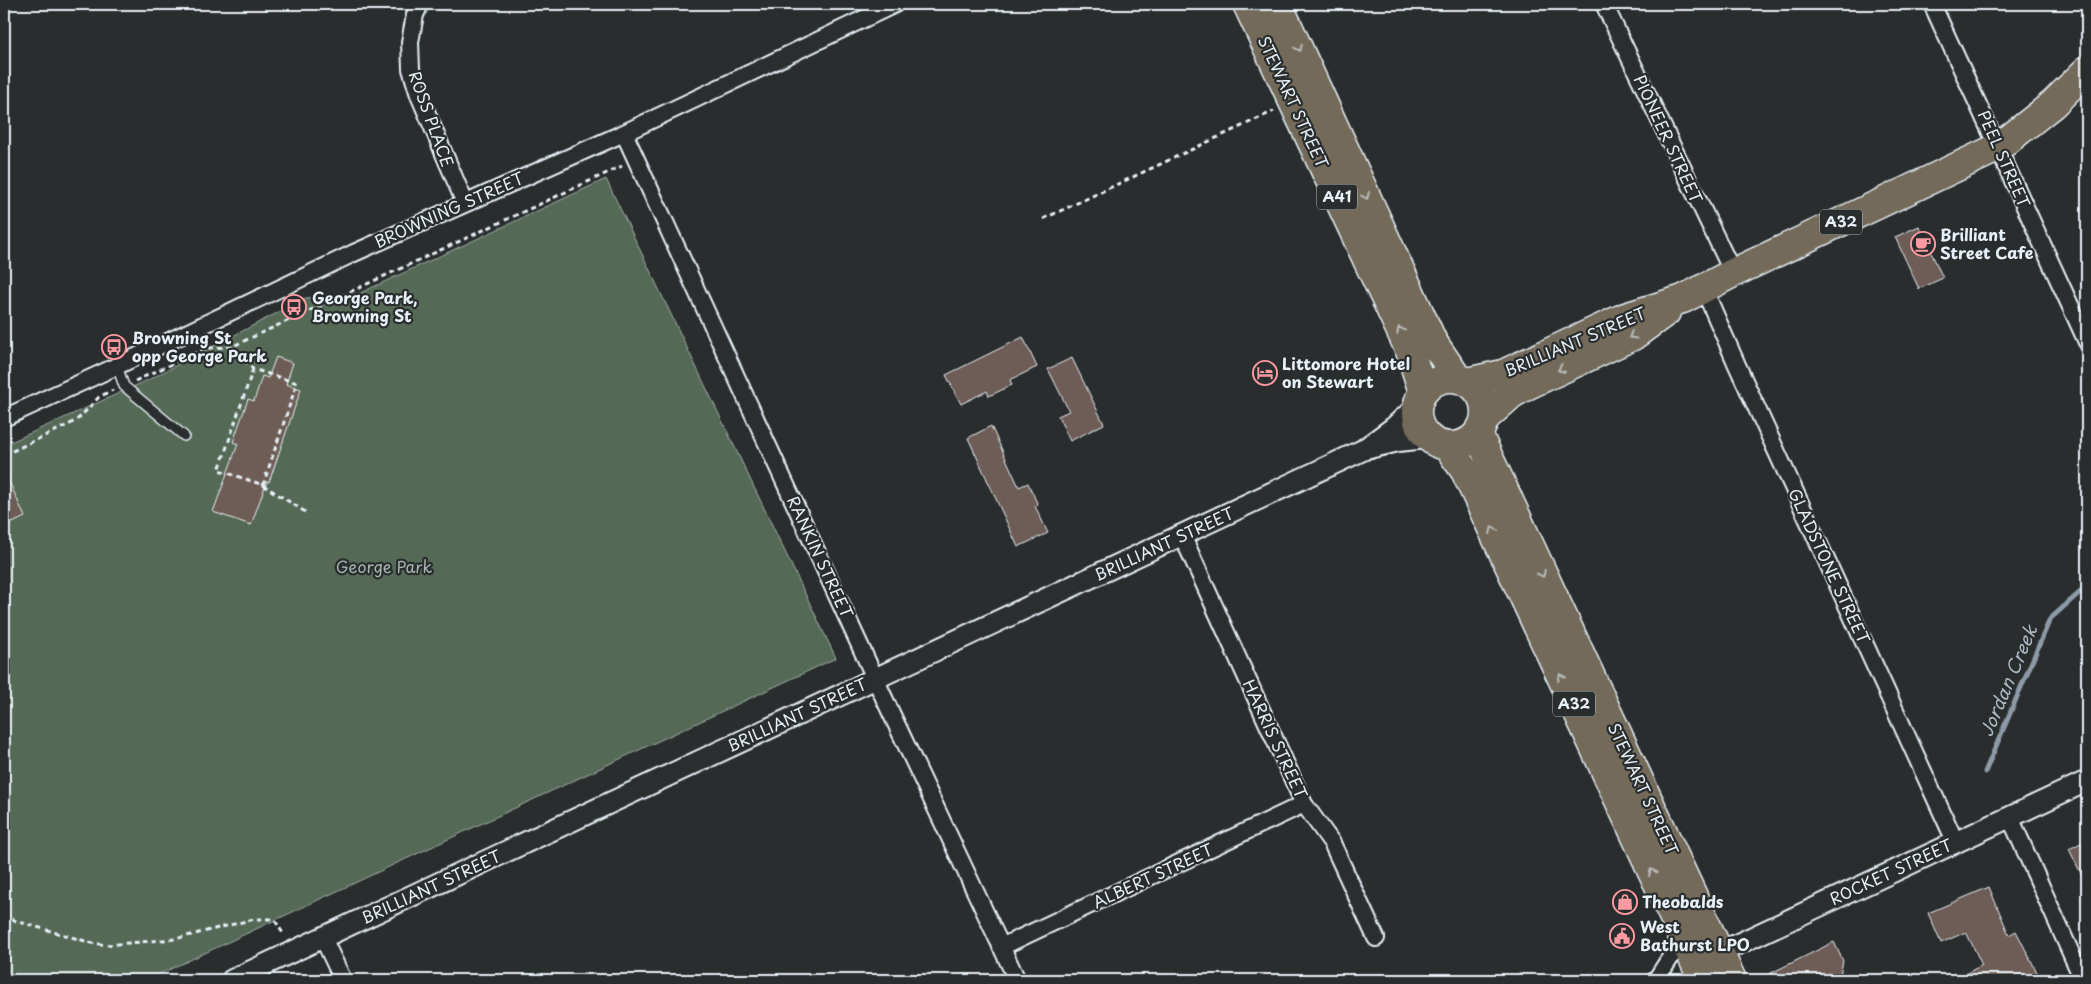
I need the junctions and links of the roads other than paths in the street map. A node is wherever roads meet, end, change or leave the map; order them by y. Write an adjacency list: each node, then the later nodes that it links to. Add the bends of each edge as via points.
1 (420, 4): 10 (street, ROSS PLACE, via 410,42 411,69)
2 (895, 4): 8 (street, BROWNING STREET)
3 (1247, 4): 16 (highway, STEWART STREET / A41, one-way to 3, via 1410,351)
4 (1278, 4): 15 (highway, STEWART STREET / A41, one-way to 15, via 1432,342)
5 (1604, 4): 11 (street, PIONEER STREET)
6 (1932, 4): 9 (street, PEEL STREET)
7 (2087, 70): 9 (highway, A32, via 2053,104)
8 (624, 133): 10 (street, BROWNING STREET); 23 (street, RANKIN STREET)
9 (1999, 147): 11 (highway, BRILLIANT STREET / A32); 13 (street, PEEL STREET)
10 (464, 203): 14 (street, BROWNING STREET, via 292,281)
11 (1733, 273): 12 (highway, BRILLIANT STREET / A32)
12 (1694, 294): 15 (highway, BRILLIANT STREET / A32, via 1625,317 1503,374); 18 (highway, BRILLIANT STREET / A32, one-way to 18, via 1633,336 1512,394); 27 (street, GLADSTONE STREET, via 1745,382)
13 (2087, 342)
14 (117, 366): 17 (street, BROWNING STREET); 19 (lane, via 124,386)
15 (1462, 380): 16 (highway, A32, via 1447,378 1437,381); 18 (highway, A32, via 1482,396)
16 (1420, 399): 20 (highway, A32, via 1418,420); 21 (street, BRILLIANT STREET, via 1393,428)
17 (4, 418)
18 (1481, 426): 20 (highway, A32, via 1465,444); 32 (highway, STEWART STREET / A32, one-way to 32)
19 (184, 436)
20 (1438, 442): 21 (street, BRILLIANT STREET, via 1398,441); 28 (highway, STEWART STREET / A32, one-way to 20, via 1465,471)
21 (1363, 450): 22 (street, BRILLIANT STREET)
22 (1182, 535): 23 (street, BRILLIANT STREET); 25 (street, HARRIS STREET)
23 (876, 679): 29 (street, BRILLIANT STREET); 31 (street, RANKIN STREET)
24 (2087, 781): 26 (street, ROCKET STREET)
25 (1304, 804): 30 (street, HARRIS STREET, via 1332,843); 31 (street, ALBERT STREET)
26 (2010, 817): 27 (street, ROCKET STREET); 33 (street)
27 (1955, 841): 32 (street, ROCKET STREET)
28 (1682, 935): 32 (highway, STEWART STREET / A32); 37 (street)
29 (323, 938): 34 (street, BRILLIANT STREET); 35 (street)
30 (1376, 938)
31 (1001, 947): 36 (street, RANKIN STREET)
32 (1706, 966): 38 (highway, STEWART STREET / A32)
33 (2080, 979)
34 (232, 980)
35 (343, 980)
36 (1017, 980)
37 (1656, 980)
38 (1732, 980)

